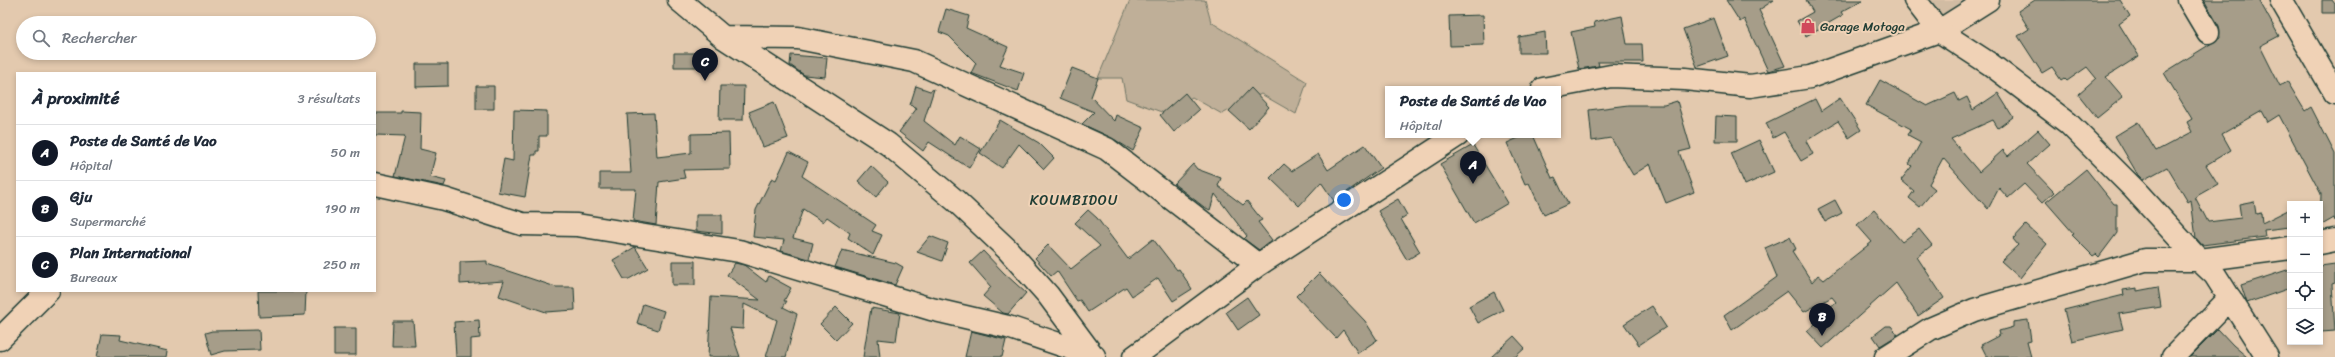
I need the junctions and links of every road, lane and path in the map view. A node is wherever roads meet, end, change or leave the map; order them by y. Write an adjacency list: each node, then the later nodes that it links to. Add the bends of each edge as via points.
1 (679, 0): 8 (street)
2 (1915, 0): 6 (street)
3 (1988, 0): 6 (street)
4 (2189, 0): 7 (street)
5 (2281, 0): 9 (street)
6 (1939, 31): 10 (street, via 1803,78 1750,86 1685,79 1611,76); 16 (street, via 1990,64 2068,123 2134,189)
7 (2208, 32)
8 (723, 37): 17 (street, via 798,38 914,62 1107,149); 21 (street, via 888,144 956,201 1048,295)
9 (2333, 84)
10 (1559, 86)
11 (1453, 138): 17 (street)
12 (376, 184): 21 (street, via 444,199 522,224 577,225 739,251 932,309 1008,327)
13 (2335, 240): 14 (street)
14 (2323, 242)
15 (2287, 248): 16 (street)
16 (2199, 260): 19 (street, via 2215,275); 23 (street, via 2145,260 1974,310 1930,329)
17 (1258, 265): 22 (street)
18 (47, 292): 20 (street)
19 (2230, 298): 24 (street); 25 (street)
20 (0, 339)
21 (1094, 357)
22 (1134, 357)
23 (1886, 357)
24 (2172, 357)
25 (2267, 357)

